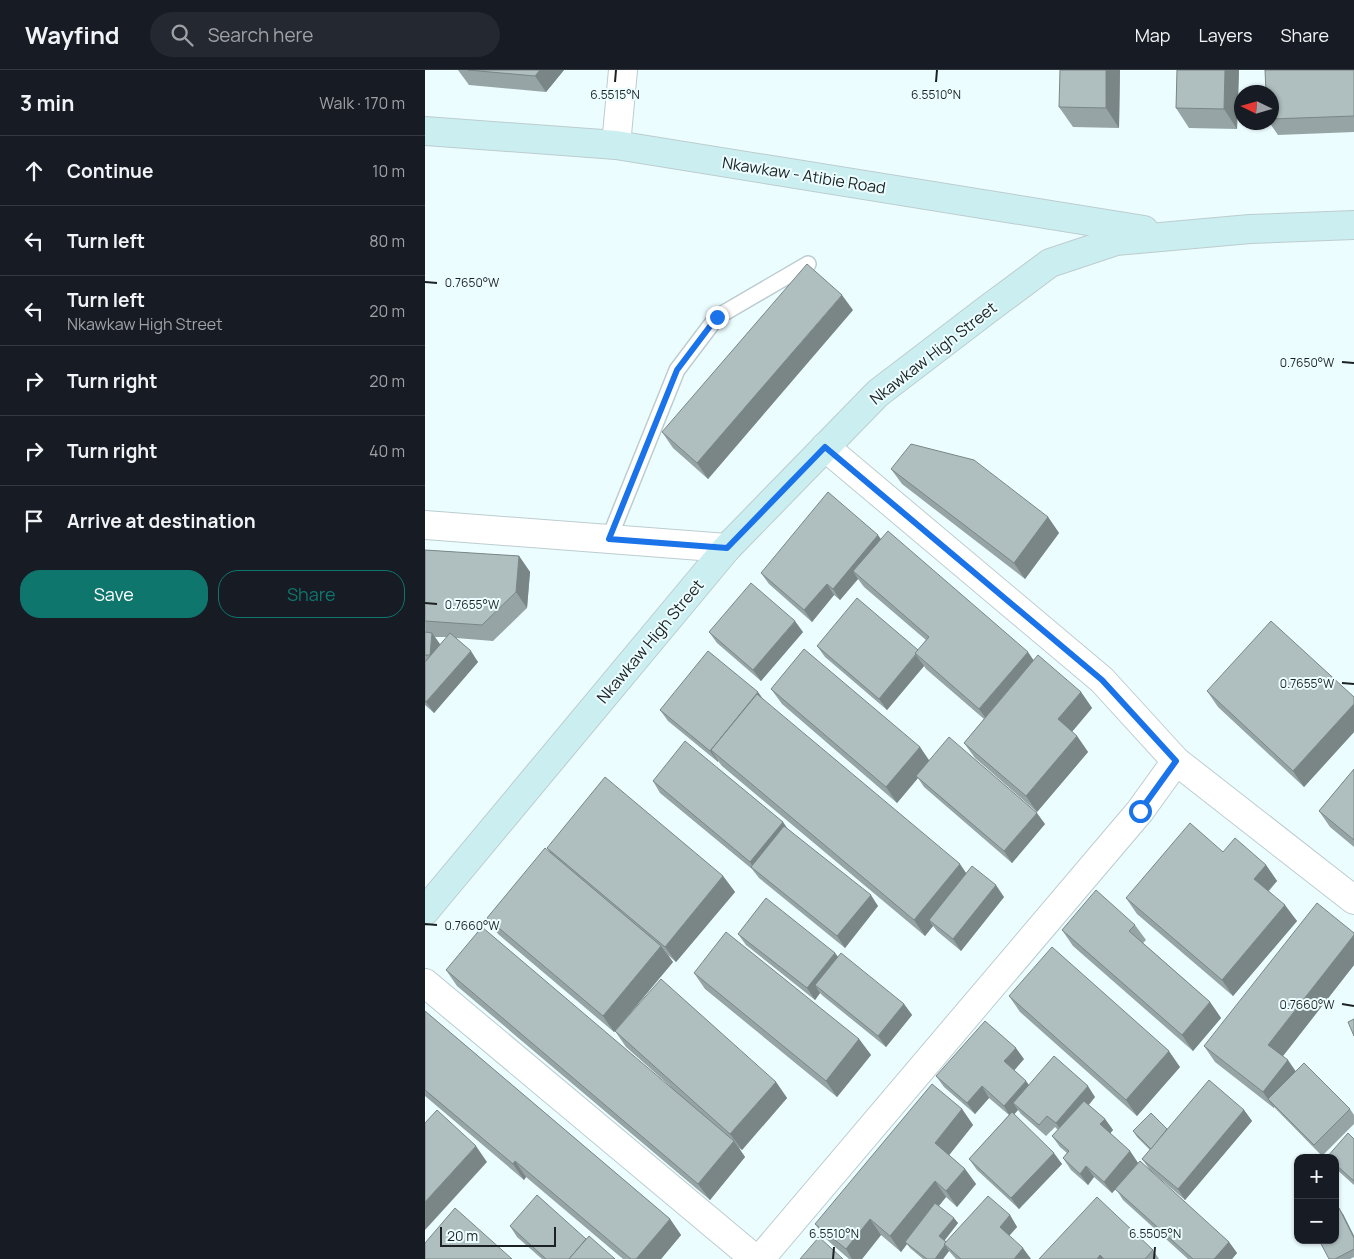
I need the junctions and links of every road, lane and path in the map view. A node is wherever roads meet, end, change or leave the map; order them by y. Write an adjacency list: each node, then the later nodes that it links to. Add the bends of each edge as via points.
1 (623, 70): 3 (street)
2 (425, 131): 3 (main road, Nkawkaw - Atibie Road)
3 (616, 144): 5 (main road, Nkawkaw - Atibie Road)
4 (1354, 225): 5 (main road, Nkawkaw High Street, via 1250,229)
5 (1182, 236): 7 (main road, Nkawkaw High Street, via 1116,241 1050,264 878,393)
6 (808, 264): 9 (lane, via 717,317 677,370)
7 (825, 447): 10 (main road, Nkawkaw High Street); 11 (street, via 1102,680)
8 (425, 524): 9 (street)
9 (609, 539): 10 (street)
10 (727, 548): 13 (main road, Nkawkaw High Street)
11 (1176, 761): 12 (street); 16 (street, via 1140,811)
12 (1354, 900)
13 (425, 911)
14 (425, 983): 15 (street)
15 (755, 1259)
16 (760, 1259)

